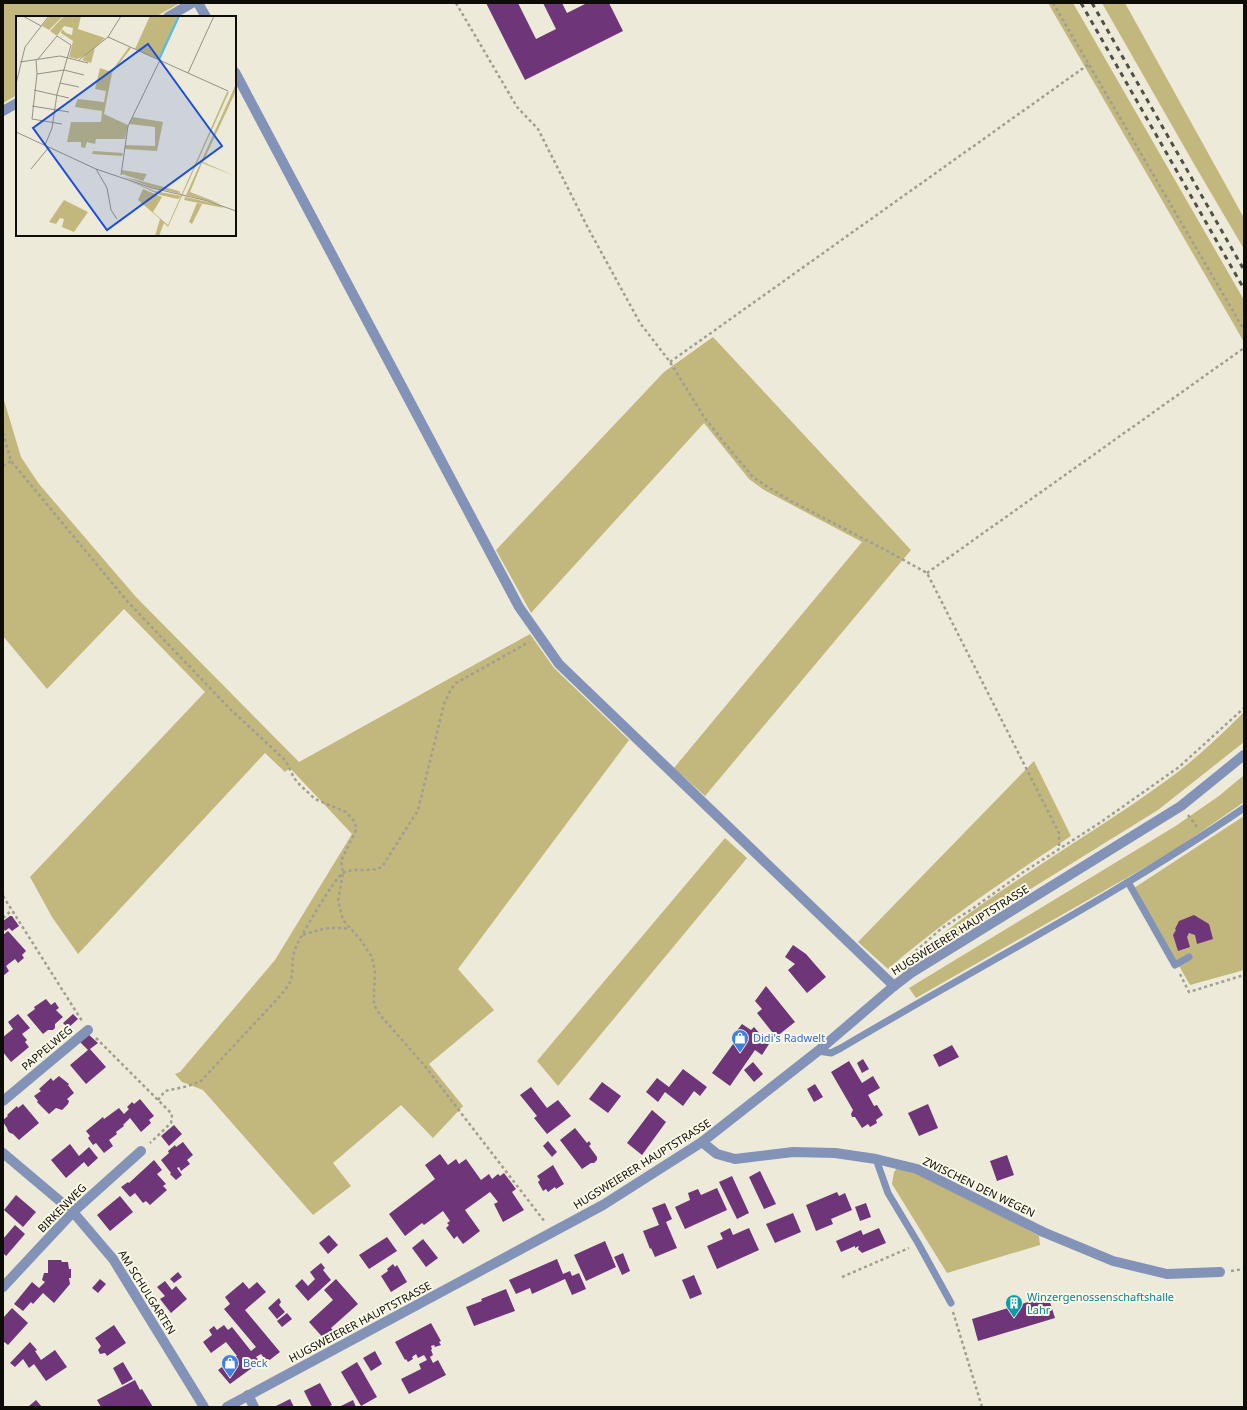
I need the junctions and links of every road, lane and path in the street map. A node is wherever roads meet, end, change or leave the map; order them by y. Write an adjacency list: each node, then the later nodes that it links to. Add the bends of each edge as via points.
1 (192, 3): 5 (street)
2 (198, 3): 6 (street)
3 (456, 3): 13 (path, via 517,107 538,129 640,323)
4 (1053, 3): 7 (path)
5 (170, 16)
6 (205, 16)
7 (1089, 64): 11 (path); 13 (path)
8 (236, 74): 18 (street, via 519,607)
9 (16, 104): 10 (street)
10 (3, 110)
11 (1244, 330)
12 (1244, 348): 17 (path)
13 (670, 362): 17 (path, via 704,417 753,477 791,501)
14 (3, 433): 15 (path)
15 (11, 461): 16 (path); 25 (path, via 127,601 229,708 286,761 299,784 315,800 346,812 355,822 356,830 342,861)
16 (3, 466)
17 (927, 573): 24 (path, via 1059,833)
18 (538, 636): 25 (path, via 456,683 450,689 418,810 382,867 376,870); 35 (street, via 559,664)
19 (1244, 708): 24 (path, via 1179,768)
20 (1244, 755): 21 (street, HUGSWEIERER HAUPTSTRASSE)
21 (1181, 806): 23 (path); 35 (street, HUGSWEIERER HAUPTSTRASSE)
22 (1244, 808): 23 (lane)
23 (1204, 835): 26 (lane)
24 (1059, 849): 32 (path, via 942,928)
25 (343, 872): 29 (path, via 338,901 343,920); 30 (path, via 328,891)
26 (1128, 882): 33 (lane); 37 (lane, via 841,1048 831,1053)
27 (12, 910): 28 (path)
28 (3, 918)
29 (350, 929): 30 (path, via 327,928); 45 (path, via 372,957 375,972 374,1005 381,1016 424,1065)
30 (303, 935): 38 (path, via 295,949 290,981 281,995 200,1082 165,1091)
31 (1189, 957): 33 (lane)
32 (901, 964)
33 (1175, 965): 34 (path, via 1189,992)
34 (1244, 975)
35 (894, 986): 37 (street, HUGSWEIERER HAUPTSTRASSE)
36 (88, 1030): 39 (street, PAPPELWEG)
37 (818, 1051): 40 (street, HUGSWEIERER HAUPTSTRASSE)
38 (158, 1100)
39 (3, 1101)
40 (702, 1142): 43 (street, ZWISCHEN DEN WEGEN, via 717,1154 734,1159 793,1152 835,1153); 45 (street, HUGSWEIERER HAUPTSTRASSE, via 603,1205)
41 (141, 1151): 44 (street, BIRKENWEG)
42 (3, 1153): 44 (street, AM SCHULGARTEN)
43 (876, 1159): 46 (lane, via 888,1193); 47 (street, ZWISCHEN DEN WEGEN, via 917,1168 1043,1232 1113,1260 1167,1274)
44 (73, 1212): 49 (street, BIRKENWEG); 52 (street, AM SCHULGARTEN, via 113,1259)
45 (553, 1232): 51 (street, HUGSWEIERER HAUPTSTRASSE)
46 (918, 1243): 48 (path); 50 (lane)
47 (1220, 1272)
48 (842, 1277)
49 (3, 1287)
50 (951, 1304): 55 (path)
51 (248, 1395): 53 (street, HUGSWEIERER HAUPTSTRASSE); 54 (street)
52 (204, 1407)
53 (228, 1407)
54 (254, 1407)
55 (982, 1407)

